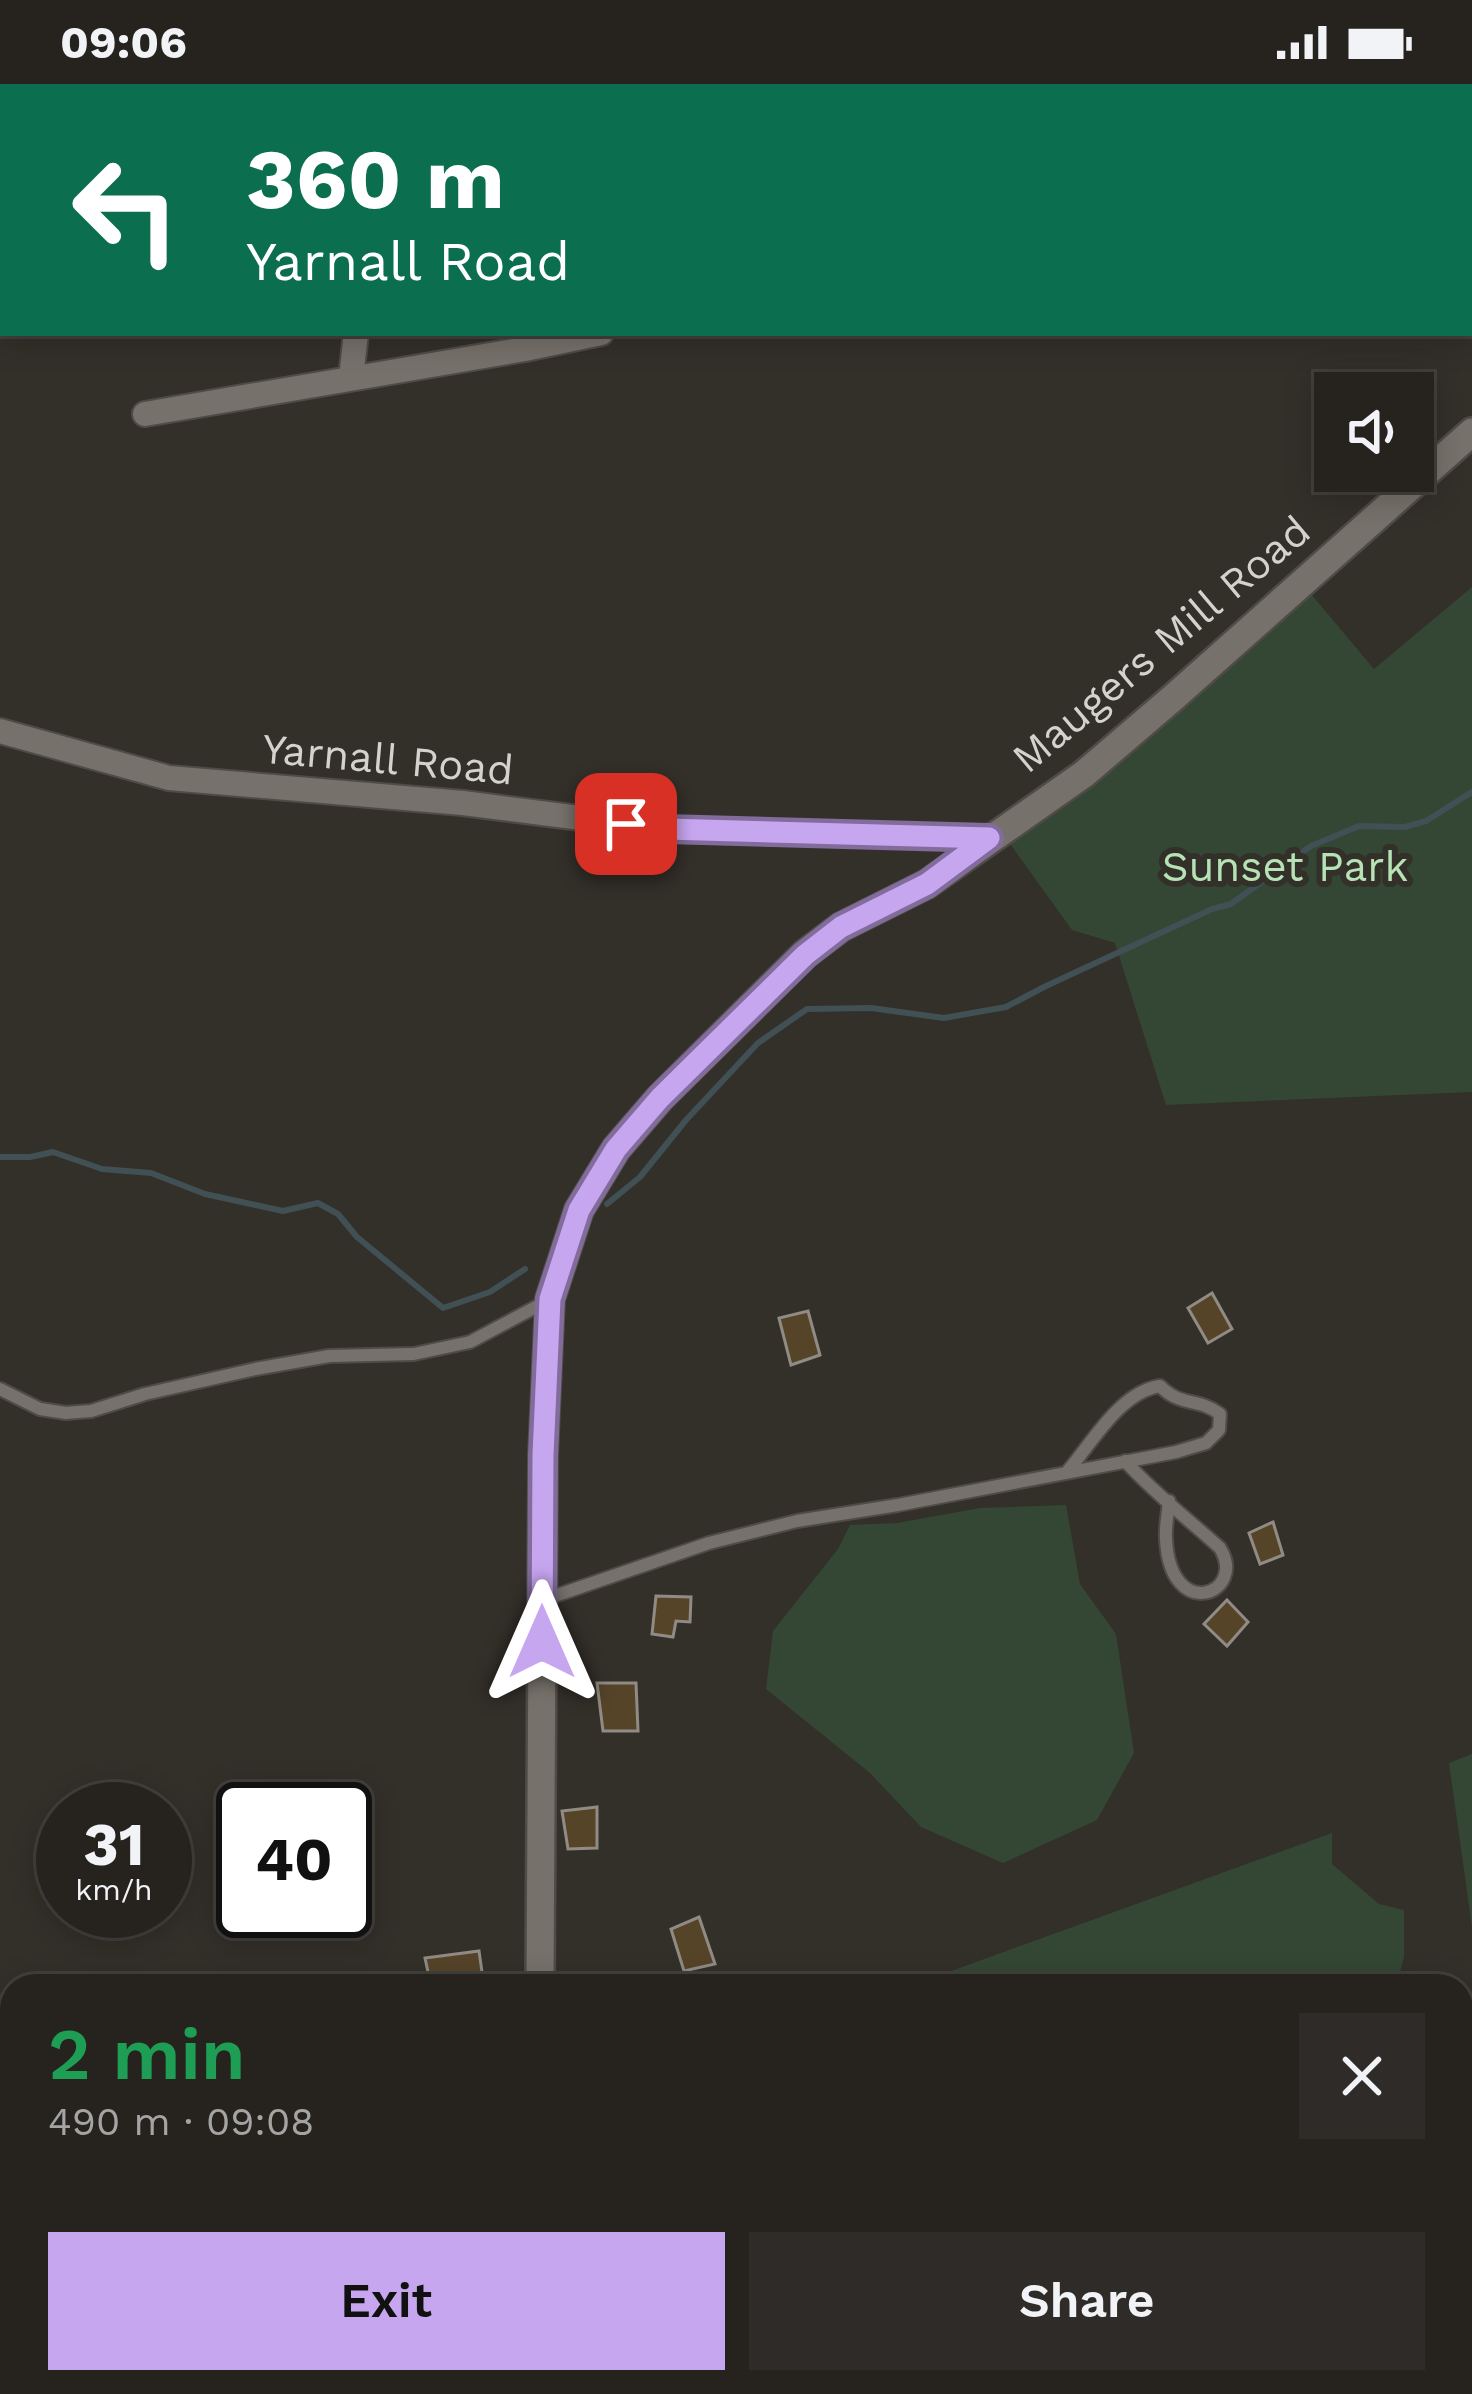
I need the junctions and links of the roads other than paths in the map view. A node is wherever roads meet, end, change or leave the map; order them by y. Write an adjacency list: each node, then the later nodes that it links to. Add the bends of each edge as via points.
1 (356, 336): 3 (street)
2 (584, 336): 3 (street)
3 (350, 378): 4 (street)
4 (145, 414)
5 (1472, 432): 7 (street, Maugers Mill Road, via 1084,774)
6 (0, 731): 7 (street, Yarnall Road, via 169,778 666,829)
7 (989, 838): 8 (street, Maugers Mill Road, via 805,955 660,1098 579,1210)
8 (550, 1299): 9 (lane, via 470,1342 255,1369 91,1411 40,1409); 13 (street, Maugers Mill Road)
9 (0, 1389)
10 (1125, 1461): 11 (lane); 11 (lane, via 1206,1443 1219,1430 1220,1414 1160,1386 1146,1388 1106,1421); 12 (lane)
11 (1067, 1472): 13 (lane, via 797,1521)
12 (1169, 1501): 12 (lane, via 1225,1557 1214,1590 1188,1591 1172,1573)
13 (542, 1600): 14 (street, Maugers Mill Road)
14 (541, 1974)

